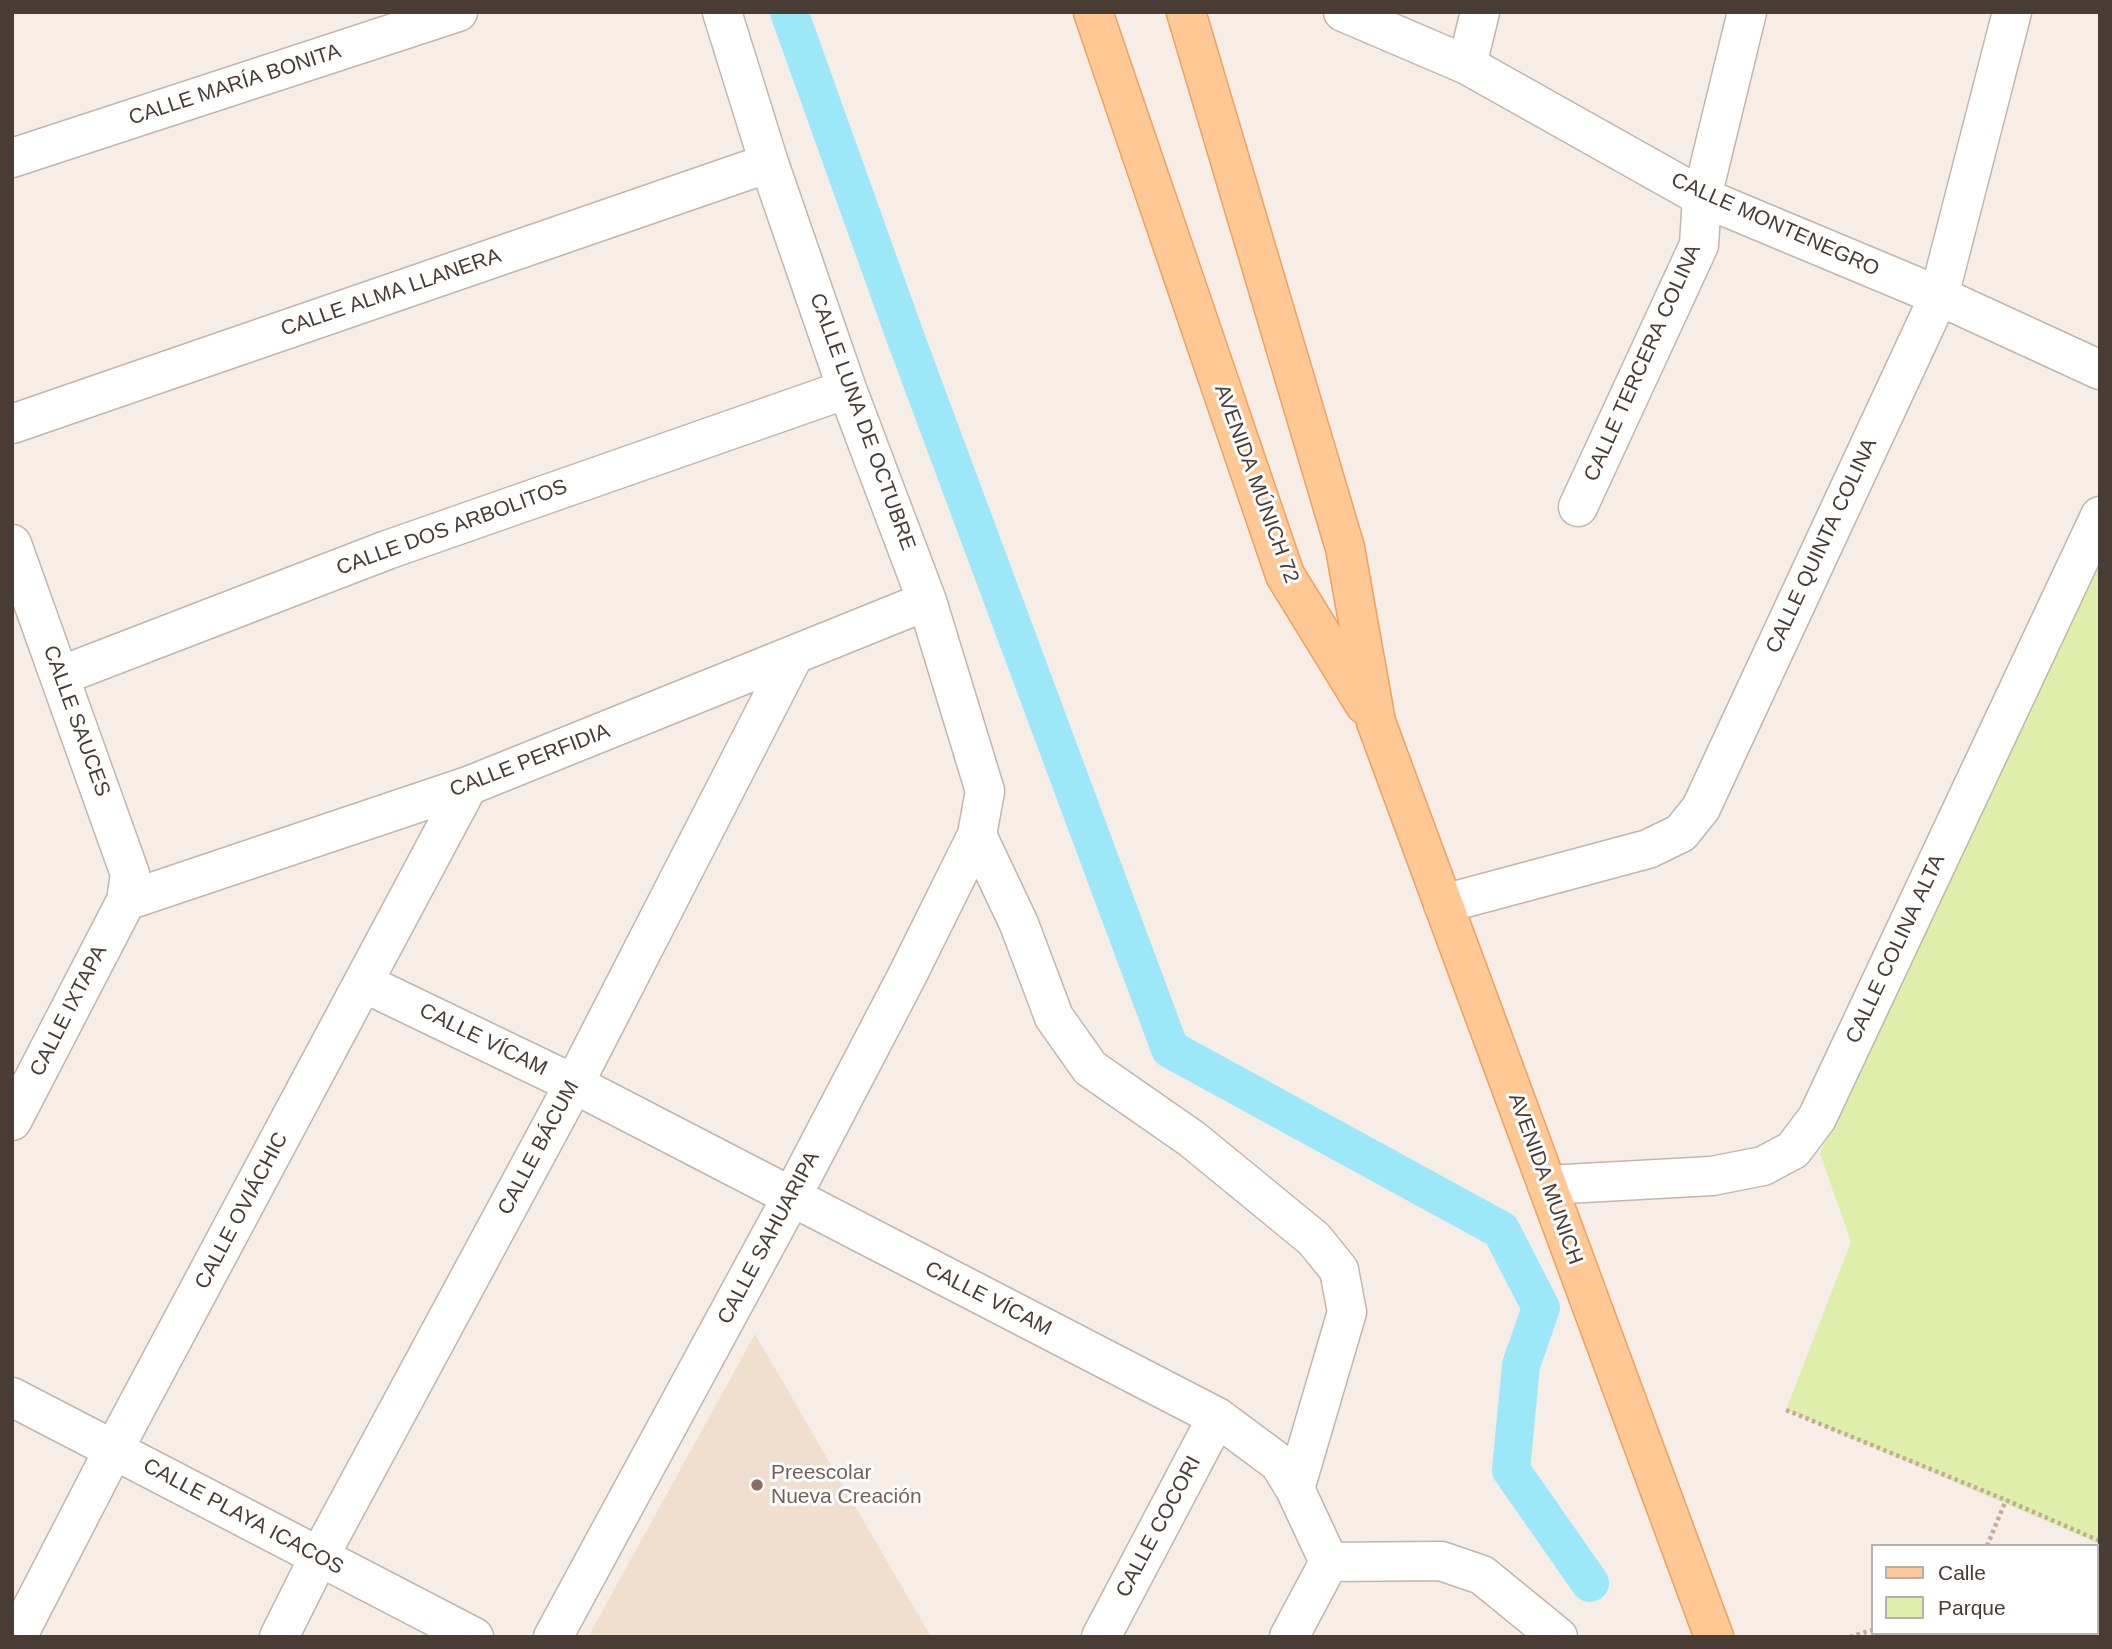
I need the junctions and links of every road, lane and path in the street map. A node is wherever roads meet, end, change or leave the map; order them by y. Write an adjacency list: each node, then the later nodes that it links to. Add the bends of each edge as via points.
1 (458, 12): 10 (street, CALLE MARÍA BONITA)
2 (722, 12): 11 (street, CALLE LUNA DE OCTUBRE)
3 (1094, 12): 23 (main road, AVENIDA MÚNICH 72, via 1285,575)
4 (1185, 12): 23 (main road, via 1345,548)
5 (1343, 12): 9 (street, CALLE MONTENEGRO)
6 (1480, 12): 9 (street)
7 (1747, 12): 12 (street, CALLE TERCERA COLINA)
8 (2012, 12): 13 (street, CALLE QUINTA COLINA)
9 (1467, 65): 12 (street, CALLE MONTENEGRO)
10 (12, 158)
11 (769, 163): 15 (street, CALLE LUNA DE OCTUBRE); 16 (street, CALLE ALMA LLANERA)
12 (1702, 198): 13 (street, CALLE MONTENEGRO); 17 (street, CALLE TERCERA COLINA, via 1699,245)
13 (1939, 296): 14 (street, CALLE MONTENEGRO); 27 (street, CALLE QUINTA COLINA, via 1701,808 1681,833 1648,849)
14 (2100, 370)
15 (848, 389): 20 (street, CALLE LUNA DE OCTUBRE); 22 (street, CALLE DOS ARBOLITOS, via 387,550)
16 (12, 424)
17 (1578, 507)
18 (2100, 516): 31 (street, CALLE COLINA ALTA, via 1816,1118 1793,1150 1763,1166 1712,1176)
19 (12, 544): 22 (street, CALLE SAUCES)
20 (927, 601): 21 (street, CALLE PERFIDIA); 25 (street, CALLE LUNA DE OCTUBRE, via 985,791)
21 (793, 657): 24 (street, CALLE PERFIDIA); 29 (street, CALLE BÁCUM)
22 (60, 676): 26 (street, CALLE SAUCES, via 130,874)
23 (1376, 722): 27 (main road, AVENIDA MUNICH)
24 (468, 786): 26 (street, CALLE PERFIDIA); 28 (street, CALLE OVIÁCHIC)
25 (977, 835): 32 (street, CALLE SAHUARIPA); 37 (street, via 1019,925 1054,1017 1090,1068 1192,1139 1314,1239 1339,1270 1347,1312)
26 (126, 901): 30 (street, CALLE IXTAPA)
27 (1443, 904): 31 (main road, AVENIDA MUNICH)
28 (364, 983): 29 (street, CALLE VÍCAM); 36 (street, CALLE OVIÁCHIC)
29 (574, 1084): 32 (street, CALLE VÍCAM); 41 (street, CALLE BÁCUM)
30 (12, 1121)
31 (1547, 1185): 51 (main road, AVENIDA MUNICH)
32 (791, 1198): 35 (street, CALLE VÍCAM); 47 (street, CALLE SAHUARIPA)
33 (12, 1397): 36 (street, CALLE PLAYA ICACOS)
34 (1786, 1410): 38 (path)
35 (1217, 1417): 37 (street, CALLE VÍCAM, via 1279,1463); 48 (street, CALLE COCORI)
36 (114, 1450): 41 (street, CALLE PLAYA ICACOS); 44 (street, CALLE OVIÁCHIC)
37 (1295, 1489): 42 (street, CALLE VÍCAM)
38 (2006, 1500): 39 (path); 40 (path)
39 (2100, 1541)
40 (1988, 1544)
41 (319, 1557): 45 (street, CALLE BÁCUM); 46 (street, CALLE PLAYA ICACOS)
42 (1329, 1562): 49 (street); 50 (street, via 1451,1564 1482,1575)
43 (1870, 1630): 52 (path)
44 (17, 1637)
45 (279, 1637)
46 (474, 1637)
47 (553, 1637)
48 (1101, 1637)
49 (1289, 1637)
50 (1558, 1637)
51 (1713, 1637)
52 (1850, 1637)

